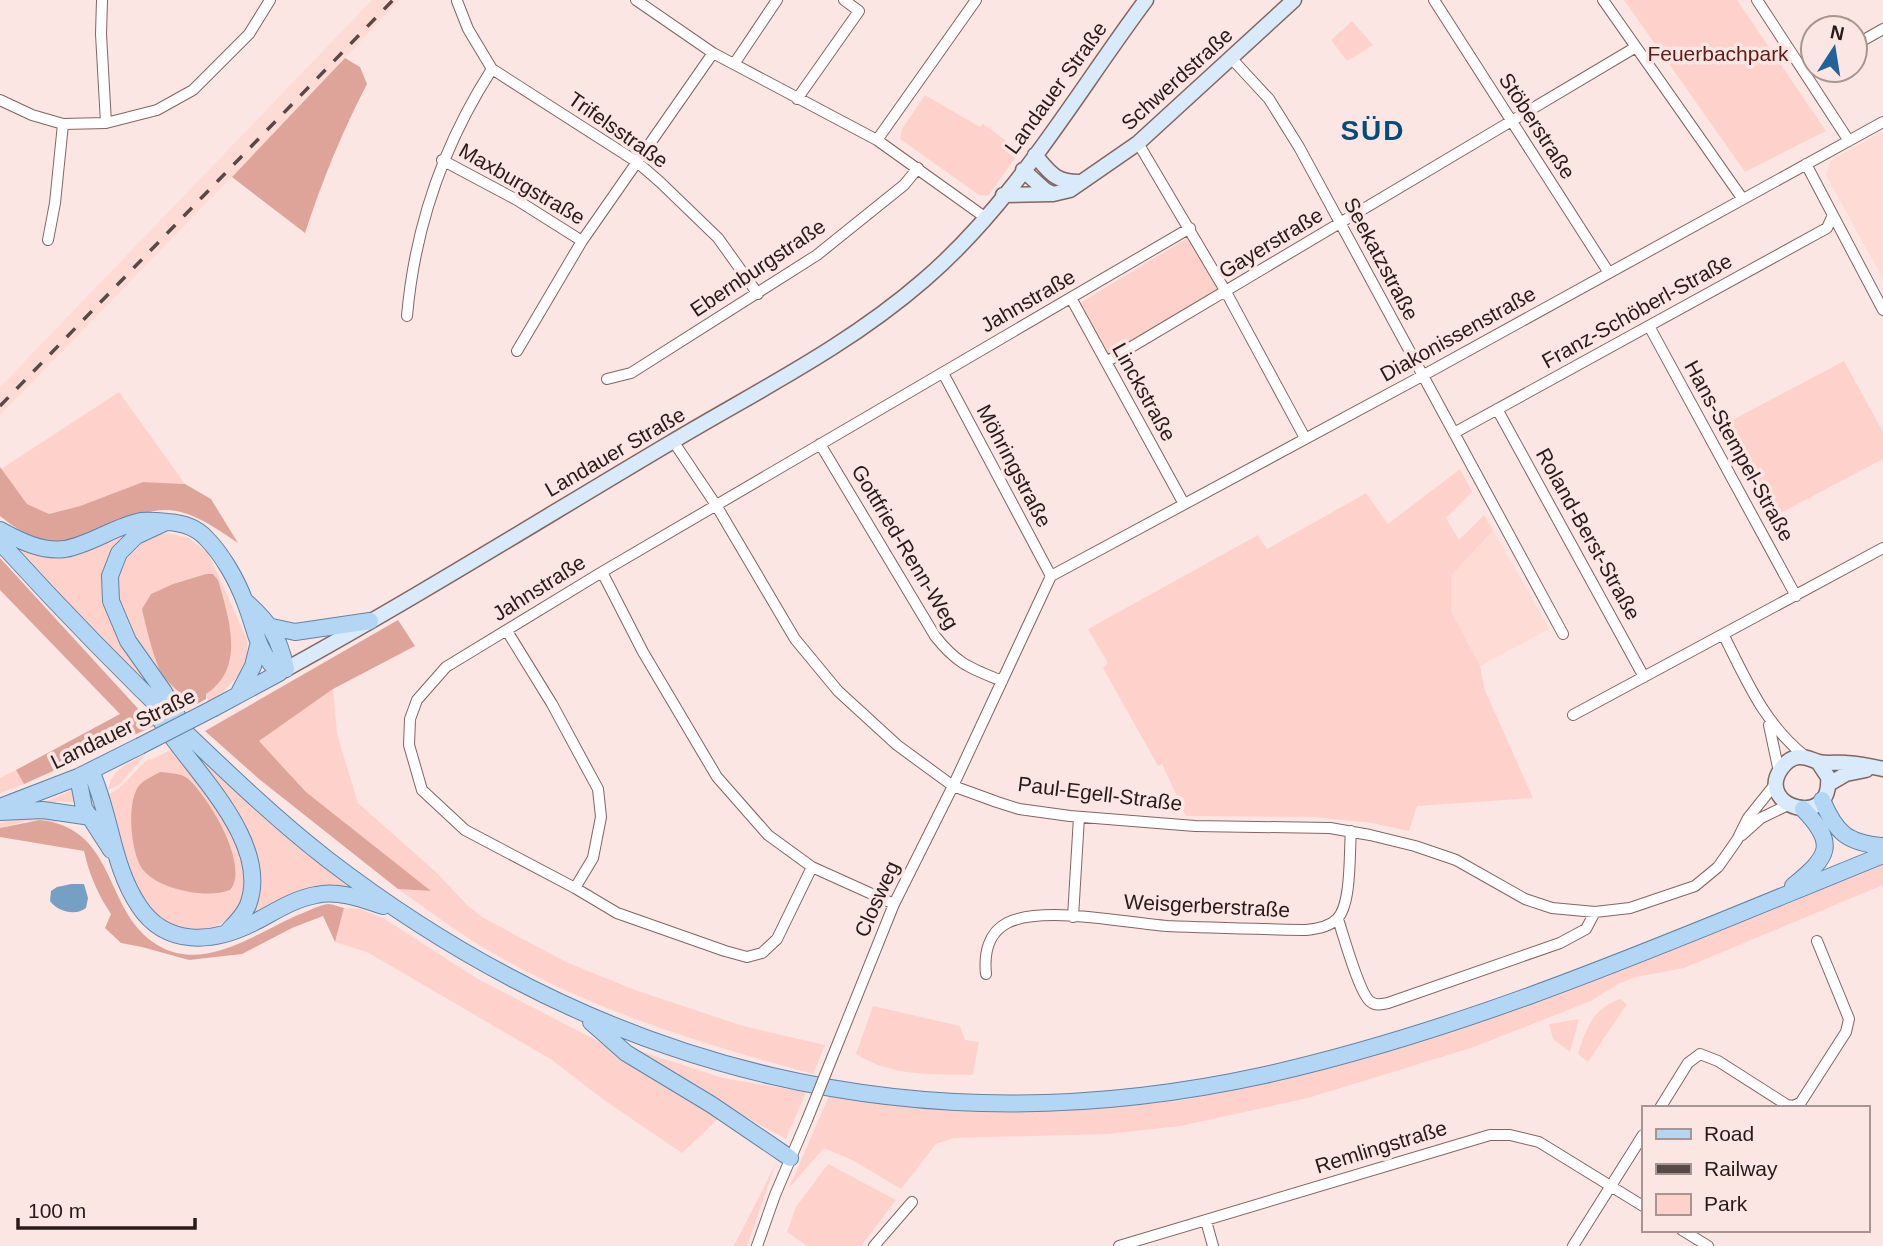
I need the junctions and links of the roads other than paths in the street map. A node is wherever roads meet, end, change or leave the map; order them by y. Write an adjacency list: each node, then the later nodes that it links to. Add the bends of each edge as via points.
1 (102, 0): 24 (street)
2 (270, 0): 24 (street, via 249,34 194,90 157,110)
3 (457, 0): 18 (street, Trifelsstraße)
4 (636, 0): 14 (street)
5 (777, 0): 17 (street)
6 (844, 0): 20 (street, via 859,11)
7 (976, 0): 26 (street)
8 (1146, 0): 29 (main road, Landauer Straße)
9 (1294, 0): 16 (main road, Schwerdstraße)
10 (1434, 0): 22 (street, Stöberstraße)
11 (1603, 0): 13 (street)
12 (1757, 0): 15 (street)
13 (1636, 47): 22 (street, Gayerstraße); 38 (street)
14 (713, 53): 17 (street); 31 (street)
15 (1799, 57)
16 (1232, 59): 28 (main road, Schwerdstraße); 41 (street, Seekatzstraße, via 1269,99)
17 (734, 64): 20 (street)
18 (492, 69): 30 (street, via 467,107); 31 (street, Trifelsstraße)
19 (1817, 84): 27 (street)
20 (797, 99): 26 (street)
21 (0, 100): 25 (street)
22 (1510, 121): 41 (street, Gayerstraße); 45 (street, Stöberstraße)
23 (1883, 122): 27 (street, Diakonissenstraße)
24 (107, 123): 25 (street)
25 (63, 124): 43 (street)
26 (877, 140): 33 (street)
27 (1849, 141): 32 (street, Diakonissenstraße)
28 (1138, 143): 35 (main road, Schwerdstraße); 42 (street)
29 (1035, 155): 34 (main road, Landauer Straße); 35 (main road, via 1056,178)
30 (442, 160): 44 (street, Maxburgstraße); 50 (street, via 421,231)
31 (636, 162): 44 (street); 47 (street, Trifelsstraße, via 718,238)
32 (1806, 164): 38 (street, Diakonissenstraße); 39 (street)
33 (918, 169): 40 (street); 47 (street, Ebernburgstraße, via 904,186 817,255)
34 (1023, 170): 36 (main road); 37 (main road, Landauer Straße)
35 (1082, 182): 36 (main road, Schwerdstraße)
36 (1054, 194): 37 (main road, Schwerdstraße)
37 (1003, 195): 40 (main road, Landauer Straße)
38 (1742, 198): 45 (street, Diakonissenstraße)
39 (1832, 217): 49 (street); 51 (street, Franz-Schöberl-Straße, via 1827,228)
40 (986, 218): 60 (main road, Landauer Straße, via 925,279 848,339)
41 (1340, 224): 46 (street, Gayerstraße); 55 (street, Seekatzstraße)
42 (1189, 228): 46 (street); 48 (street, Jahnstraße)
43 (48, 240)
44 (583, 242): 52 (street)
45 (1609, 273): 55 (street, Diakonissenstraße)
46 (1226, 292): 53 (street, Gayerstraße); 59 (street)
47 (758, 294): 56 (street, Ebernburgstraße, via 631,373)
48 (1071, 298): 53 (street, Linckstraße); 54 (street, Jahnstraße)
49 (1883, 310)
50 (407, 316)
51 (1649, 326): 57 (street, Franz-Schöberl-Straße); 70 (street, Hans-Stempel-Straße)
52 (517, 351)
53 (1106, 362): 62 (street, Linckstraße)
54 (943, 373): 61 (street, Jahnstraße); 69 (street, Möhringstraße)
55 (1422, 376): 58 (street, Seekatzstraße); 59 (street, Diakonissenstraße)
56 (607, 379)
57 (1497, 409): 58 (street, Franz-Schöberl-Straße); 79 (street, Roland-Berst-Straße)
58 (1454, 433): 75 (street, Seekatzstraße)
59 (1305, 438): 62 (street, Diakonissenstraße)
60 (673, 441): 63 (street, Paul-Egell-Straße); 72 (main road, Landauer Straße)
61 (820, 444): 63 (street, Jahnstraße); 80 (street, Gottfried-Renn-Weg, via 935,636 951,656)
62 (1184, 504): 69 (street, Diakonissenstraße)
63 (716, 505): 68 (street, Jahnstraße); 91 (street, Paul-Egell-Straße, via 795,639 838,691 897,745)
64 (167, 522): 65 (main road, via 131,523 65,549 27,544); 71 (main road, via 191,527 206,538); 85 (main road, via 136,536 118,553 110,576 111,601 128,641)
65 (0, 530)
66 (0, 542): 81 (main road)
67 (1883, 548): 70 (street)
68 (602, 572): 74 (street, Jahnstraße); 103 (street, via 643,653 718,777 768,835)
69 (1051, 576): 80 (street, Closweg)
70 (1796, 596): 76 (street)
71 (244, 601): 73 (main road); 77 (main road)
72 (370, 621): 73 (main road, via 295,632); 78 (main road, Landauer Straße)
73 (272, 627): 78 (main road, via 282,649)
74 (507, 631): 104 (street, via 598,789 601,817 593,858); 104 (street, Jahnstraße, via 446,667 417,700 410,719 409,745 422,790 465,830)
75 (1563, 634)
76 (1723, 634): 79 (street); 84 (street)
77 (258, 646): 78 (main road); 82 (main road)
78 (283, 671): 82 (main road, Landauer Straße)
79 (1644, 677): 83 (street)
80 (1002, 681): 91 (street, Closweg)
81 (144, 693): 85 (main road); 111 (main road, via 177,747 223,805 246,846 253,876 251,893 248,906)
82 (236, 697): 88 (main road, Landauer Straße, bridge)
83 (1573, 715)
84 (1767, 717): 86 (street, via 1785,740); 89 (street)
85 (188, 735): 107 (main road, via 292,830)
86 (1812, 759): 87 (main road); 89 (main road, Paul-Egell-Straße, via 1793,759); 90 (main road, via 1826,771)
87 (1883, 770): 90 (main road, via 1846,774)
88 (84, 774): 93 (main road, Landauer Straße); 96 (main road, via 84,808); 102 (main road, via 102,795)
89 (1778, 778): 94 (main road, via 1778,793); 99 (street, Paul-Egell-Straße)
90 (1829, 784): 92 (main road)
91 (953, 786): 97 (street, Paul-Egell-Straße, via 1020,808); 106 (street, Closweg)
92 (1822, 800): 94 (main road, Paul-Egell-Straße, via 1814,807); 100 (main road, via 1837,830 1863,844)
93 (0, 807)
94 (1796, 807): 99 (street, Paul-Egell-Straße, via 1761,818); 105 (main road, via 1823,834 1824,853 1815,867)
95 (0, 812): 96 (main road, via 43,810)
96 (91, 817): 102 (main road)
97 (1079, 817): 98 (street, Paul-Egell-Straße); 109 (street)
98 (1351, 831): 108 (street, Paul-Egell-Straße, via 1443,855 1525,900); 110 (street, via 1347,891)
99 (1737, 840): 108 (street, Paul-Egell-Straße, via 1718,867 1695,886 1630,908)
100 (1883, 846)
101 (1883, 855): 105 (main road)
102 (116, 857): 111 (main road, via 138,905 157,926 190,939)
103 (812, 867): 104 (street, Jahnstraße, via 777,939 762,953 747,957 617,914); 106 (street)
104 (575, 888)
105 (1781, 896): 114 (main road, via 1609,966 1374,1047 1264,1075 1115,1098 979,1103 862,1093 720,1063 635,1036)
106 (894, 904): 118 (street, Closweg, bridge)
107 (399, 911): 111 (main road, via 340,894 318,894); 114 (main road, via 490,968)
108 (1595, 912): 110 (street, via 1586,929 1560,943 1377,1004 1363,991)
109 (1073, 917): 110 (street, Weisgerberstraße, via 1163,926 1306,930); 113 (street, Weisgerberstraße, via 1020,918 1002,926 987,949)
110 (1338, 919)
111 (227, 932)
112 (1817, 942): 116 (street, via 1848,1025 1810,1091 1801,1102)
113 (986, 974)
114 (582, 1013): 118 (main road, via 626,1053)
115 (1661, 1106): 116 (street, via 1688,1063 1700,1054)
116 (1786, 1106)
117 (1642, 1137): 119 (street)
118 (790, 1158): 124 (street, Closweg)
119 (1611, 1186): 121 (street, Remlingstraße); 122 (street, Remlingstraße, via 1539,1142 1490,1135); 128 (street)
120 (912, 1202): 125 (street)
121 (1642, 1205)
122 (1206, 1220): 126 (street, Remlingstraße); 127 (street)
123 (1685, 1232): 129 (street)
124 (757, 1246)
125 (874, 1246)
126 (1119, 1246)
127 (1213, 1246)
128 (1573, 1246)
129 (1708, 1246)

